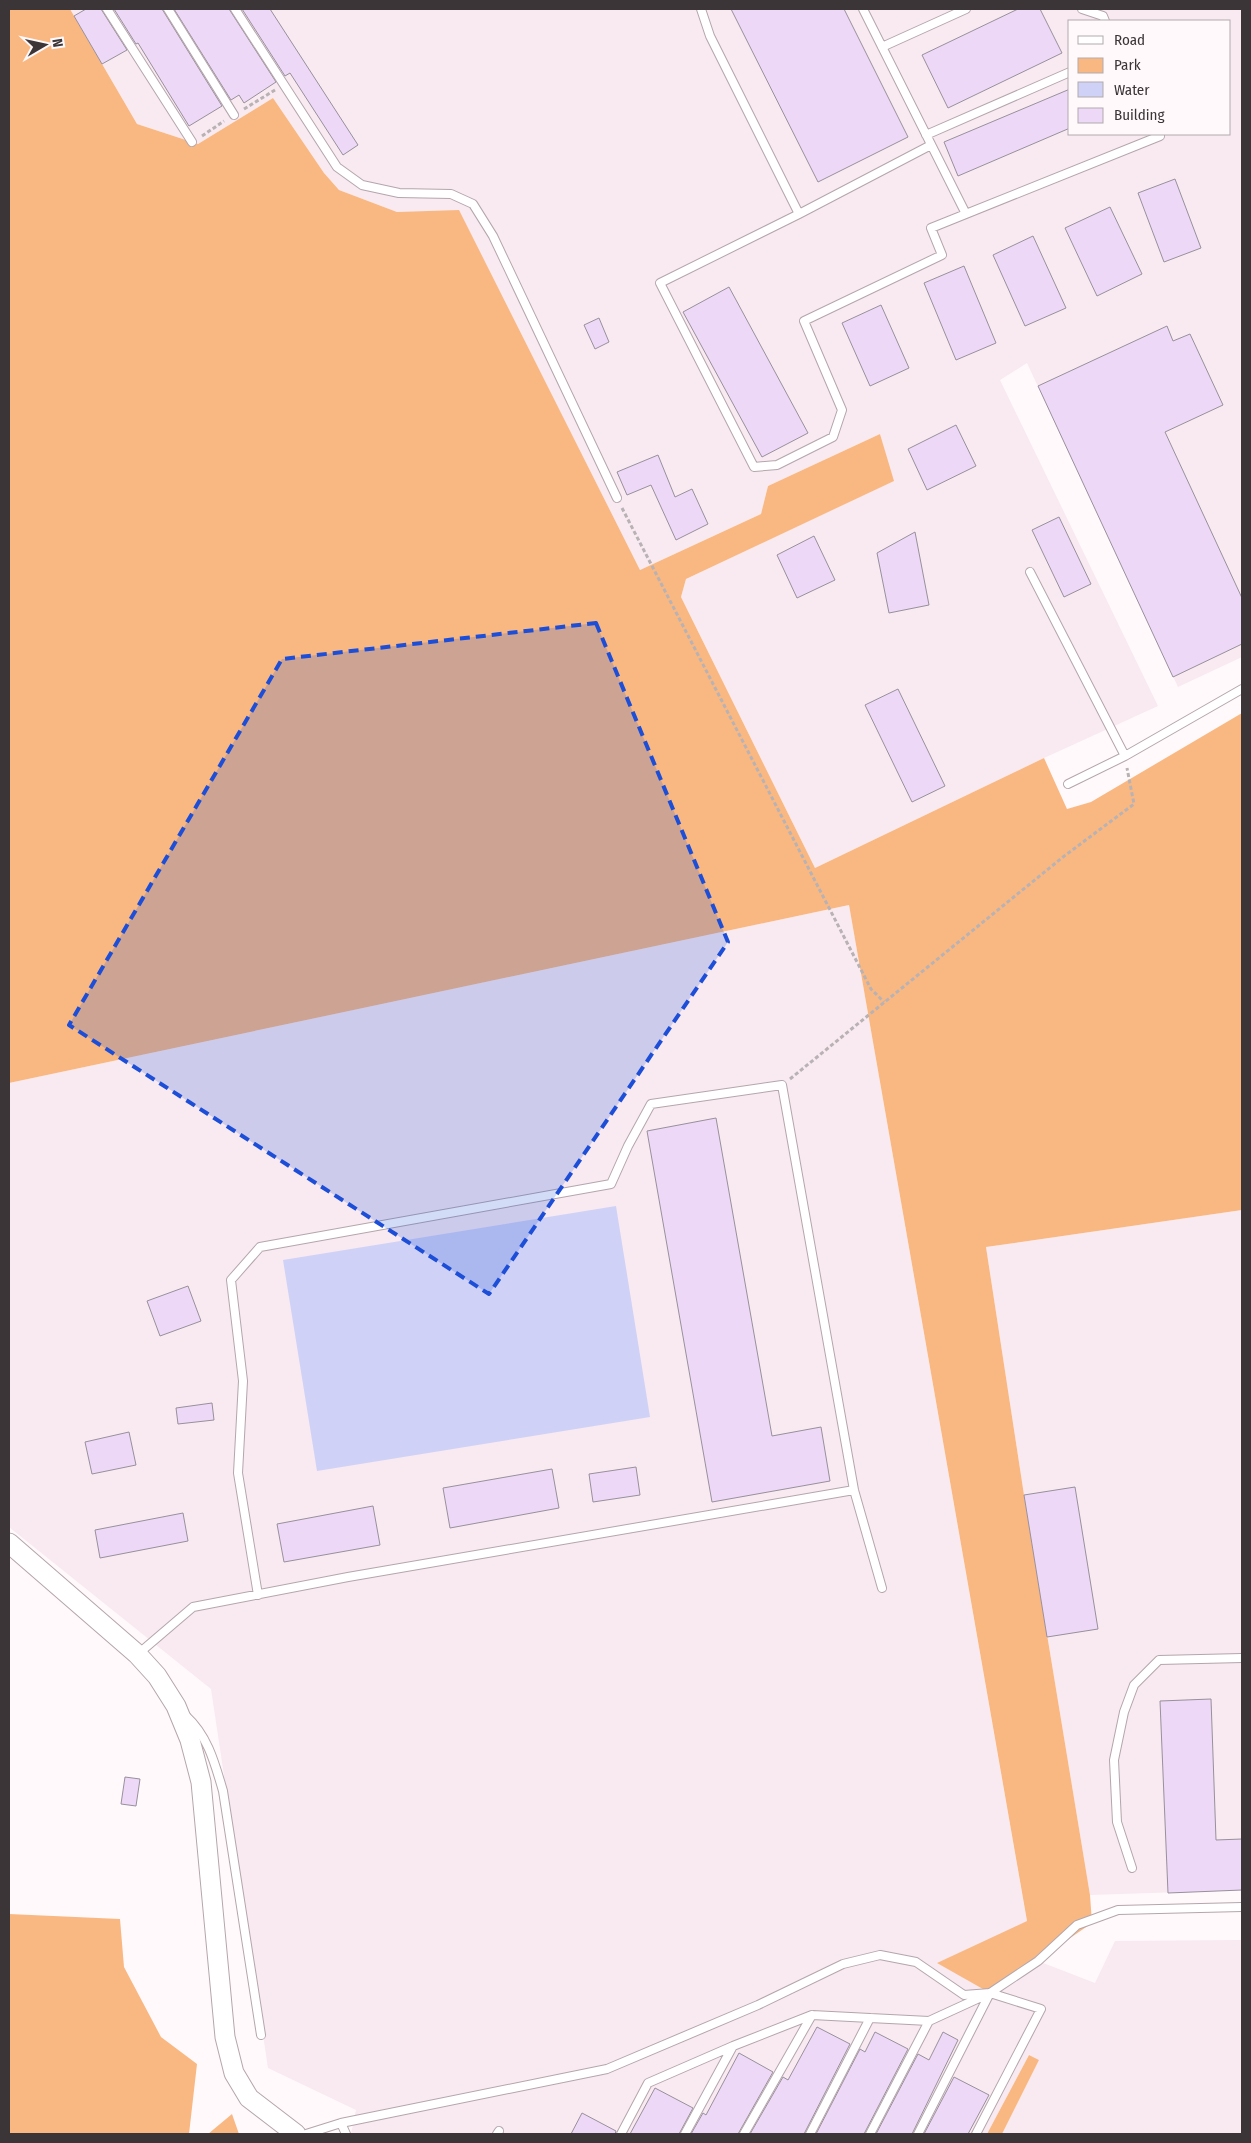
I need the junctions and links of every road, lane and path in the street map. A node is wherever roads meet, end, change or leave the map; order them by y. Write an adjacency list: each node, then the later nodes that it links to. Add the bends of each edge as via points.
1 (107, 9): 14 (lane)
2 (168, 9): 11 (lane)
3 (236, 9): 18 (lane, via 337,167 362,185 399,193 451,194 473,204 492,236)
4 (701, 9): 16 (lane, via 710,36)
5 (863, 9): 9 (lane)
6 (966, 9): 9 (lane)
7 (1082, 9): 8 (lane, via 1103,16)
8 (1105, 20)
9 (882, 47): 12 (lane)
10 (1068, 73): 12 (lane)
11 (234, 114)
12 (926, 135): 15 (lane)
13 (1160, 135): 17 (lane)
14 (192, 142)
15 (931, 144): 16 (lane); 17 (lane)
16 (799, 214): 17 (lane, via 660,283 754,467 777,465 833,437 842,410 804,321 942,255 931,228)
17 (966, 214)
18 (617, 498): 23 (path, via 871,989)
19 (1030, 572): 21 (lane)
20 (1242, 689): 21 (lane)
21 (1125, 756): 22 (lane); 23 (path, via 1134,804 1063,857)
22 (1068, 784)
23 (884, 1002): 24 (path)
24 (782, 1085): 25 (lane); 28 (lane, via 651,1104 611,1184 260,1247 231,1280 243,1381 238,1473)
25 (854, 1490): 27 (lane); 28 (lane)
26 (9, 1543): 29 (street)
27 (882, 1588)
28 (258, 1594): 29 (lane, via 193,1607)
29 (136, 1654): 31 (street, via 158,1676)
30 (1242, 1658): 32 (lane, via 1159,1660 1134,1684 1124,1712 1114,1760 1117,1822)
31 (176, 1706): 38 (lane, via 197,1726 212,1754 223,1791); 41 (street, via 190,1740 200,1782 225,2037 234,2073 249,2098)
32 (1132, 1868)
33 (1242, 1907): 34 (lane, via 1118,1910 1077,1925 1038,1961)
34 (990, 1993): 37 (lane); 40 (lane, via 964,1995 916,1962 880,1955 843,1964 607,2069); 49 (lane); 50 (lane, via 1041,2009)
35 (812, 2015): 36 (lane); 39 (lane); 46 (lane)
36 (870, 2018): 37 (lane); 47 (lane)
37 (929, 2021): 48 (lane)
38 (261, 2035)
39 (733, 2046): 44 (lane, via 648,2083); 45 (lane)
40 (341, 2124): 42 (lane); 43 (lane)
41 (296, 2134)
42 (306, 2134)
43 (346, 2134)
44 (620, 2134)
45 (685, 2134)
46 (744, 2134)
47 (810, 2134)
48 (870, 2134)
49 (918, 2134)
50 (976, 2134)

